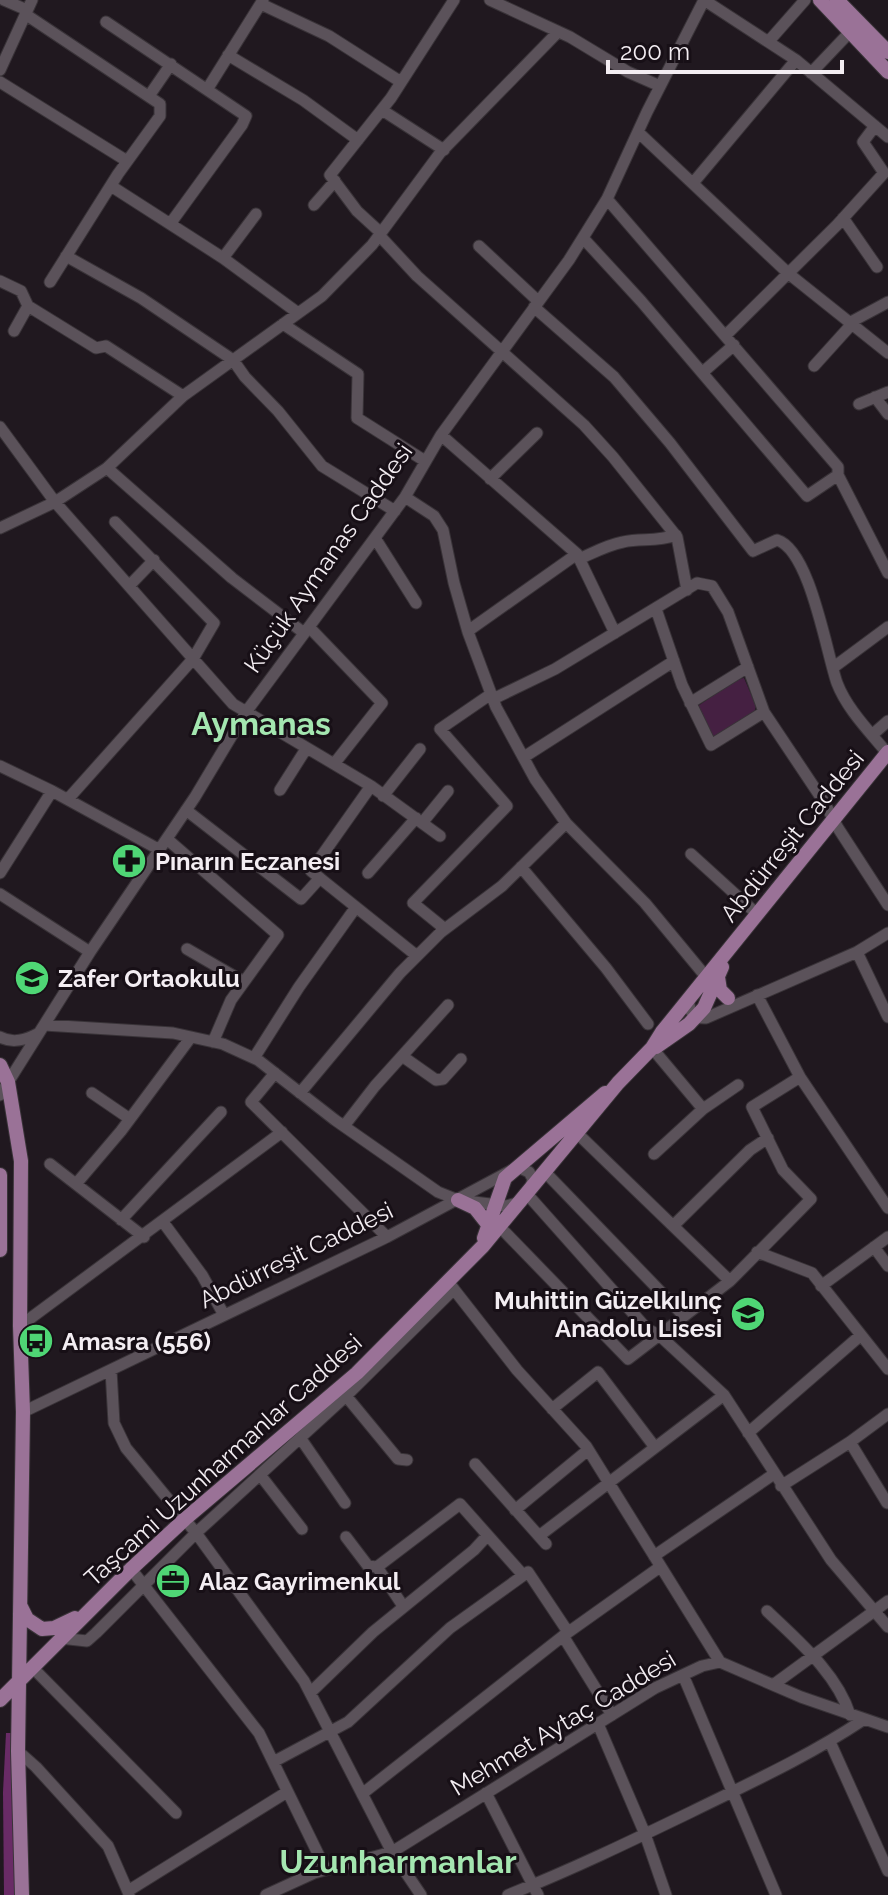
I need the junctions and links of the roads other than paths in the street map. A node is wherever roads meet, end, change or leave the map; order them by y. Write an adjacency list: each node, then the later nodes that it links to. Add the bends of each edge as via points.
1 (4, 0): 9 (street)
2 (454, 0): 22 (street)
3 (490, 0): 11 (street)
4 (704, 0): 13 (street); 23 (street, Küçük Aymanas Caddesi)
5 (805, 0): 13 (street)
6 (820, 0): 12 (main road)
7 (837, 0): 14 (main road)
8 (262, 2): 15 (street); 22 (street)
9 (28, 8): 18 (street); 25 (street)
10 (106, 22): 17 (street)
11 (558, 32): 23 (street); 31 (street)
12 (850, 32): 19 (main road); 20 (street)
13 (769, 41): 16 (street)
14 (888, 52)
15 (228, 55): 24 (street); 30 (street)
16 (796, 60): 20 (street); 35 (street)
17 (171, 64): 24 (street); 25 (street)
18 (0, 70)
19 (888, 72)
20 (811, 73): 27 (street)
21 (0, 82): 32 (street)
22 (401, 82): 26 (street)
23 (660, 86): 28 (street, Küçük Aymanas Caddesi)
24 (208, 88): 41 (street, via 246,116)
25 (149, 96): 32 (street, via 160,104 160,116)
26 (382, 110): 30 (street); 31 (street)
27 (875, 126): 29 (street); 33 (street, via 863,142)
28 (638, 132): 35 (street); 37 (street, Küçük Aymanas Caddesi)
29 (888, 137)
30 (358, 140): 34 (street, via 330,175)
31 (444, 150): 42 (street)
32 (127, 161): 36 (street)
33 (886, 176): 40 (street)
34 (335, 181): 38 (street); 42 (street)
35 (693, 183): 48 (street)
36 (111, 186): 41 (street); 45 (street)
37 (607, 199): 43 (street, Küçük Aymanas Caddesi); 58 (street)
38 (314, 205)
39 (256, 214): 46 (street)
40 (843, 218): 47 (street); 48 (street)
41 (170, 224): 46 (street)
42 (380, 234): 54 (street, via 322,296); 59 (street, via 417,276)
43 (583, 238): 52 (street, Küçük Aymanas Caddesi); 63 (street)
44 (479, 246): 52 (street)
45 (66, 256): 50 (street); 61 (street)
46 (223, 258): 54 (street)
47 (877, 267)
48 (789, 274): 56 (street); 58 (street)
49 (0, 281): 53 (street, via 21,291)
50 (50, 282)
51 (888, 302): 56 (street)
52 (536, 304): 59 (street, Küçük Aymanas Caddesi); 97 (street, via 614,377 753,551 777,540 791,548)
53 (28, 306): 57 (street); 65 (street, via 96,348 106,346)
54 (298, 313): 55 (street)
55 (283, 324): 61 (street); 72 (street, via 358,374 357,418)
56 (850, 324): 60 (street); 62 (street)
57 (14, 331)
58 (730, 340): 63 (street); 74 (street, via 838,467)
59 (502, 350): 71 (street, Küçük Aymanas Caddesi); 81 (street, via 584,425)
60 (888, 353)
61 (233, 360): 65 (street); 78 (street, via 322,466)
62 (814, 366)
63 (703, 372): 74 (street, via 807,496)
64 (888, 392): 66 (street)
65 (183, 396): 73 (street)
66 (875, 397): 67 (street); 68 (street)
67 (859, 404)
68 (888, 414)
69 (0, 427): 77 (street)
70 (537, 433): 75 (street)
71 (441, 435): 72 (street, Küçük Aymanas Caddesi); 75 (street)
72 (425, 461): 76 (street, Küçük Aymanas Caddesi)
73 (107, 468): 77 (street); 91 (street, via 232,578)
74 (838, 475): 85 (street)
75 (490, 479): 83 (street)
76 (405, 497): 78 (street, Küçük Aymanas Caddesi); 92 (street, via 434,516 443,530)
77 (55, 502): 80 (street); 86 (street)
78 (395, 511): 82 (street, Küçük Aymanas Caddesi)
79 (115, 522): 84 (street)
80 (0, 528)
81 (676, 535): 83 (street, via 612,544); 87 (street)
82 (375, 538): 88 (street); 91 (street, Küçük Aymanas Caddesi)
83 (578, 556): 92 (street); 93 (street)
84 (154, 560): 86 (street); 94 (street, via 214,623)
85 (888, 573)
86 (129, 586): 94 (street)
87 (687, 590): 89 (street); 96 (street, via 697,583 712,586 728,612)
88 (416, 603)
89 (656, 609): 93 (street); 95 (street)
90 (888, 627): 97 (street)
91 (307, 630): 100 (street, Küçük Aymanas Caddesi); 108 (street, via 382,703)
92 (468, 631): 98 (street)
93 (615, 633): 98 (street, via 555,669)
94 (193, 659): 100 (street); 115 (street)
95 (674, 661): 99 (street); 107 (street)
96 (748, 667): 99 (street); 101 (street)
97 (834, 667): 103 (street, via 838,684)
98 (492, 697): 107 (street); 132 (street, via 440,729 507,806 413,903)
99 (690, 703): 101 (street, via 711,745)
100 (246, 712): 104 (street); 116 (street, Küçük Aymanas Caddesi)
101 (764, 712): 117 (street)
102 (888, 721): 103 (street)
103 (872, 735): 106 (street)
104 (306, 749): 108 (street); 111 (street)
105 (420, 749): 114 (street)
106 (888, 752): 117 (main road, Abdürreşit Caddesi)
107 (524, 757): 119 (street)
108 (334, 764): 110 (street)
109 (0, 766): 112 (street)
110 (371, 786): 114 (street); 127 (street, via 311,871)
111 (280, 790)
112 (52, 791): 115 (street); 125 (street)
113 (448, 791): 118 (street)
114 (383, 796): 118 (street)
115 (68, 799): 122 (street)
116 (186, 810): 121 (street, Küçük Aymanas Caddesi); 127 (street, via 301,899)
117 (833, 818): 129 (street); 131 (main road, Abdürreşit Caddesi)
118 (419, 821): 120 (street); 126 (street)
119 (566, 823): 124 (street); 138 (street)
120 (440, 836)
121 (167, 839): 122 (street, Küçük Aymanas Caddesi); 139 (street, via 278,935)
122 (160, 850): 135 (street, Küçük Aymanas Caddesi)
123 (691, 854): 131 (street)
124 (521, 867): 132 (street); 147 (street)
125 (0, 873)
126 (368, 873)
127 (320, 878): 130 (street)
128 (0, 894): 135 (street)
129 (888, 905)
130 (356, 907): 137 (street); 154 (street)
131 (757, 914): 138 (main road, Abdürreşit Caddesi)
132 (445, 929): 137 (street)
133 (888, 933): 136 (street)
134 (187, 949): 139 (street)
135 (90, 952): 148 (street, Küçük Aymanas Caddesi)
136 (857, 952): 141 (street); 145 (street)
137 (417, 956): 163 (street)
138 (712, 978): 140 (main road, Abdürreşit Caddesi); 142 (main road); 143 (main road, Abdürreşit Caddesi)
139 (244, 982): 151 (street)
140 (711, 995): 142 (street); 143 (street); 146 (main road, Abdürreşit Caddesi)
141 (757, 995): 142 (street); 146 (street); 158 (street)
142 (728, 998)
143 (690, 999): 146 (street, via 690,1009); 152 (main road, Abdürreşit Caddesi)
144 (448, 1005): 153 (street)
145 (888, 1017)
146 (701, 1018): 152 (main road, Abdürreşit Caddesi)
147 (648, 1024)
148 (42, 1029): 149 (street, via 20,1041); 150 (street); 161 (street, Küçük Aymanas Caddesi)
149 (0, 1037)
150 (191, 1037): 151 (street); 166 (street)
151 (213, 1042): 154 (street)
152 (652, 1048): 159 (main road, Abdürreşit Caddesi); 164 (street)
153 (402, 1056): 155 (street, via 436,1080); 167 (street)
154 (254, 1058): 157 (street)
155 (461, 1059)
156 (0, 1065): 161 (main road)
157 (275, 1073): 163 (street); 168 (street, via 251,1102)
158 (800, 1077): 170 (street, via 752,1107); 180 (street)
159 (618, 1083): 169 (main road, Abdürreşit Caddesi); 173 (main road, Abdürreşit Caddesi)
160 (738, 1085): 164 (street)
161 (4, 1089): 197 (main road, via 21,1161)
162 (92, 1093): 166 (street)
163 (300, 1093): 167 (street)
164 (703, 1109): 171 (street)
165 (221, 1112): 181 (street)
166 (130, 1119): 176 (street)
167 (344, 1126): 178 (street, via 438,1192)
168 (282, 1132): 182 (street); 186 (street)
169 (578, 1134): 174 (main road, Abdürreşit Caddesi); 183 (street)
170 (768, 1138): 183 (street); 190 (street, via 783,1170 811,1199)
171 (654, 1154)
172 (50, 1164): 176 (street)
173 (512, 1170): 177 (street, via 520,1168 533,1179); 178 (street, Abdürreşit Caddesi); 179 (main road, Taşcami Uzunharmanlar Caddesi)
174 (545, 1172): 177 (main road, Abdürreşit Caddesi); 196 (street)
175 (0, 1175): 189 (main road)
176 (76, 1184): 181 (street)
177 (526, 1196): 179 (street, via 512,1205); 184 (main road, Taşcami Uzunharmanlar Caddesi); 198 (street, via 647,1329)
178 (458, 1200): 179 (street); 184 (main road); 186 (street, Abdürreşit Caddesi)
179 (495, 1204): 184 (main road, Taşcami Uzunharmanlar Caddesi)
180 (888, 1208)
181 (121, 1220): 185 (street)
182 (163, 1222): 185 (street); 195 (street)
183 (674, 1225): 192 (street)
184 (495, 1227): 193 (main road, Taşcami Uzunharmanlar Caddesi); 198 (street, via 628,1359)
185 (144, 1237): 197 (street)
186 (387, 1237): 195 (street, Abdürreşit Caddesi)
187 (888, 1237): 188 (street)
188 (874, 1247): 191 (street); 194 (street)
189 (0, 1250)
190 (757, 1252): 192 (street); 194 (street, via 812,1273)
191 (888, 1266)
192 (730, 1281): 196 (street)
193 (450, 1285): 202 (main road, Taşcami Uzunharmanlar Caddesi); 204 (street)
194 (821, 1286): 199 (street)
195 (224, 1315): 201 (street, Abdürreşit Caddesi)
196 (684, 1316): 198 (street)
197 (20, 1326): 205 (main road)
198 (659, 1335): 203 (street)
199 (861, 1335): 200 (street); 207 (street)
200 (888, 1369)
201 (111, 1370): 205 (street, Abdürreşit Caddesi); 221 (street, via 119,1436)
202 (343, 1392): 208 (street); 212 (street, via 398,1459); 221 (main road, Taşcami Uzunharmanlar Caddesi)
203 (724, 1395): 207 (street); 210 (street)
204 (552, 1409): 210 (street, via 598,1372); 211 (street)
205 (23, 1412): 232 (main road)
206 (888, 1414): 209 (street)
207 (748, 1433): 214 (street)
208 (301, 1439): 215 (street); 218 (street)
209 (850, 1442): 217 (street); 219 (street)
210 (654, 1446): 216 (street)
211 (588, 1450): 216 (street); 220 (street)
212 (407, 1460)
213 (475, 1464): 220 (street)
214 (774, 1474): 217 (street); 226 (street)
215 (261, 1476): 222 (street); 223 (street)
216 (608, 1482): 220 (street, via 542,1540); 226 (street)
217 (781, 1486): 235 (street, via 831,1560)
218 (345, 1503)
219 (887, 1503)
220 (515, 1510)
221 (185, 1519): 223 (street); 228 (main road, Taşcami Uzunharmanlar Caddesi)
222 (302, 1529)
223 (196, 1533): 230 (street); 246 (street)
224 (346, 1537): 227 (street, via 368,1566)
225 (486, 1537): 227 (street, via 460,1504); 229 (street); 233 (street)
226 (657, 1562): 238 (street); 241 (street)
227 (377, 1567): 233 (street)
228 (131, 1569): 230 (street); 236 (main road, Taşcami Uzunharmanlar Caddesi)
229 (523, 1575): 238 (street, via 528,1572); 253 (street, via 450,1628 348,1722)
230 (144, 1584): 239 (street, via 87,1641); 256 (street)
231 (888, 1601): 235 (street)
232 (19, 1602): 236 (main road, via 27,1619 42,1629); 244 (main road)
233 (403, 1606): 246 (street)
234 (767, 1611): 240 (street)
235 (875, 1611): 237 (street); 240 (street)
236 (86, 1613): 239 (main road, Taşcami Uzunharmanlar Caddesi)
237 (888, 1627)
238 (566, 1634): 248 (street); 260 (street)
239 (60, 1638): 242 (main road, Taşcami Uzunharmanlar Caddesi)
240 (813, 1656): 245 (street); 249 (street)
241 (720, 1662): 243 (street, Mehmet Aytaç Caddesi); 245 (street)
242 (32, 1667): 244 (main road, Taşcami Uzunharmanlar Caddesi); 261 (street)
243 (683, 1675): 248 (street, Mehmet Aytaç Caddesi); 257 (street)
244 (18, 1681): 247 (main road, Taşcami Uzunharmanlar Caddesi); 255 (main road)
245 (773, 1685): 249 (street)
246 (310, 1693): 253 (street)
247 (0, 1700)
248 (612, 1715): 251 (street, Mehmet Aytaç Caddesi)
249 (850, 1715): 250 (street)
250 (863, 1720): 252 (street); 254 (street)
251 (598, 1724): 259 (street, Mehmet Aytaç Caddesi); 262 (street)
252 (888, 1727)
253 (329, 1731): 256 (street); 260 (street)
254 (830, 1742): 257 (street); 265 (street)
255 (18, 1751): 267 (street, via 108,1846); 269 (main road)
256 (275, 1761): 258 (street)
257 (734, 1791): 262 (street); 273 (street)
258 (287, 1792): 264 (street); 267 (street)
259 (486, 1793): 263 (street, Mehmet Aytaç Caddesi); 266 (street)
260 (362, 1794): 263 (street)
261 (176, 1813)
262 (645, 1834): 266 (street); 272 (street)
263 (392, 1852): 264 (street, Mehmet Aytaç Caddesi); 268 (street)
264 (326, 1870): 270 (street, Mehmet Aytaç Caddesi)
265 (888, 1871)
266 (536, 1890): 271 (street)
267 (129, 1893)
268 (419, 1894)
269 (22, 1895)
270 (266, 1895)
271 (508, 1895)
272 (666, 1895)
273 (776, 1895)

